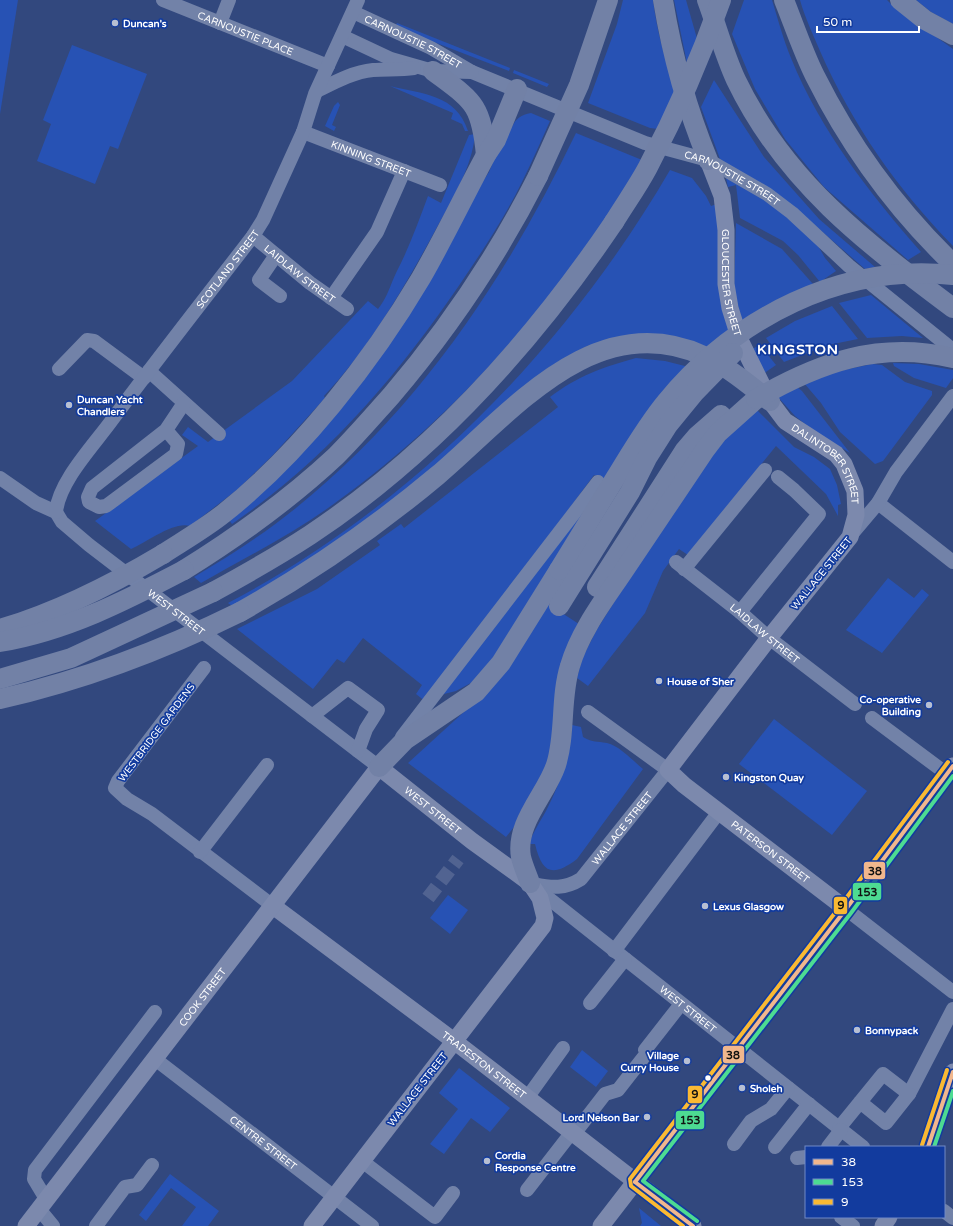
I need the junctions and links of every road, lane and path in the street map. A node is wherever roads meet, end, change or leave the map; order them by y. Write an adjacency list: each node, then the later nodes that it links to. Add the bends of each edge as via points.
1 (162, 0): 10 (street, CARNOUSTIE PLACE)
2 (229, 0): 10 (street)
3 (608, 0): 54 (highway, bridge, via 579,85 538,176 505,237 455,315 417,366 336,456 284,499 213,552 184,570 92,615 54,629)
4 (663, 0): 20 (highway, via 669,35 687,102)
5 (707, 0): 29 (highway, via 736,80 788,163 850,227)
6 (721, 0): 56 (highway, bridge, via 674,116 647,169 614,222 577,276 511,357 427,442 355,503 261,566 213,592 70,658)
7 (784, 0): 25 (highway, via 815,76 845,128 890,195 911,221)
8 (900, 0): 11 (highway, via 925,20)
9 (356, 6): 12 (street, SCOTLAND STREET); 15 (street, CARNOUSTIE STREET)
10 (220, 23): 13 (street, CARNOUSTIE PLACE)
11 (953, 35)
12 (342, 36): 13 (street, SCOTLAND STREET); 14 (street, CARNOUSTIE STREET, via 390,59)
13 (328, 66): 17 (street, SCOTLAND STREET)
14 (427, 70): 15 (street, CARNOUSTIE STREET); 17 (street, CARNOUSTIE STREET, via 374,70 356,74); 19 (highway, via 473,104 484,130)
15 (472, 72): 16 (street, CARNOUSTIE STREET)
16 (517, 89): 19 (highway, via 496,140); 20 (street, CARNOUSTIE STREET, via 645,142)
17 (317, 90): 18 (street, SCOTLAND STREET)
18 (303, 132): 21 (street, KINNING STREET); 23 (street, SCOTLAND STREET, via 263,220)
19 (486, 155): 52 (highway, bridge, via 421,278 370,356 332,404 260,481 223,514 163,554 78,600 45,615)
20 (708, 160): 32 (street, CARNOUSTIE STREET, via 767,194 792,213 849,266); 37 (main road, GLOUCESTER STREET, via 722,196 726,230 726,284 730,308)
21 (404, 172): 22 (street, KINNING STREET); 28 (street, via 377,232)
22 (440, 185)
23 (253, 236): 24 (street, LAIDLAW STREET); 35 (street, SCOTLAND STREET)
24 (276, 255): 27 (street, via 259,280); 28 (street, LAIDLAW STREET)
25 (953, 264)
26 (953, 275): 31 (highway, bridge, via 920,273 852,281 815,293)
27 (280, 296)
28 (331, 298): 30 (street, LAIDLAW STREET)
29 (953, 308)
30 (347, 309)
31 (778, 310): 49 (highway, bridge, via 695,392 668,425 630,492); 64 (highway, bridge, via 758,320 696,368 666,402 638,442 492,675 476,692 405,740)
32 (953, 350)
33 (953, 358): 37 (highway, bridge, via 901,351 860,357 814,370 786,382)
34 (59, 368): 35 (street, via 87,340)
35 (146, 374): 38 (street); 46 (street, SCOTLAND STREET, via 69,479 57,504)
36 (953, 396): 45 (street, WALLACE STREET, via 896,472)
37 (763, 400): 47 (main road, DALINTOBER STREET, via 785,421 836,454 844,464 856,499 856,515); 51 (highway, via 730,409 706,427 685,450); 57 (highway, bridge, via 731,371 704,356 679,348 648,344 624,346 591,355 534,389 439,474 343,549 294,582 240,612 163,648 47,688); 69 (highway, via 718,433 587,628 570,665 559,754 551,779 532,811 522,836 521,856)
38 (184, 403): 39 (street); 40 (street)
39 (166, 430): 39 (street, via 178,444 176,454 106,506 94,506 89,502 88,497 92,488)
40 (219, 434)
41 (765, 470): 50 (street, LAIDLAW STREET, via 680,566)
42 (778, 477): 50 (street, via 819,514)
43 (0, 478): 46 (street, WEST STREET, via 36,503)
44 (598, 482): 64 (street)
45 (878, 503): 47 (street, WALLACE STREET); 48 (street)
46 (56, 512): 60 (street, WEST STREET, via 62,522 89,544)
47 (850, 537): 53 (main road, WALLACE STREET)
48 (953, 562)
49 (559, 606)
50 (740, 612): 53 (street, LAIDLAW STREET)
51 (577, 618)
52 (0, 630)
53 (769, 638): 58 (street, LAIDLAW STREET); 65 (main road, WALLACE STREET)
54 (0, 642)
55 (204, 668): 68 (street, WESTBRIDGE GARDENS, via 115,788)
56 (0, 679)
57 (0, 699)
58 (855, 704)
59 (588, 712): 65 (street, PATERSON STREET)
60 (312, 716): 62 (street, WEST STREET); 62 (street, via 348,688 378,710 366,729)
61 (872, 718): 66 (street)
62 (358, 751): 64 (street, WEST STREET)
63 (268, 765): 68 (street)
64 (379, 767): 69 (main road, WEST STREET, via 472,841); 70 (main road, COOK STREET)
65 (668, 770): 67 (main road, PATERSON STREET); 69 (street, WALLACE STREET, via 581,880 559,888)
66 (950, 770): 71 (main road)
67 (719, 812): 71 (main road, PATERSON STREET); 72 (street)
68 (200, 852): 70 (street, WESTBRIDGE GARDENS)
69 (530, 883): 72 (street, WEST STREET); 78 (main road, WALLACE STREET, via 540,898 545,918 543,926)
70 (273, 906): 78 (main road, TRADESTON STREET); 81 (main road, COOK STREET)
71 (846, 909): 73 (street, PATERSON STREET); 80 (main road)
72 (619, 955): 74 (street); 75 (street, WEST STREET)
73 (953, 992)
74 (590, 1003)
75 (681, 1004): 80 (street, WEST STREET); 89 (street, via 618,1090 605,1094)
76 (953, 1009): 84 (street)
77 (155, 1012): 101 (street, via 35,1170 34,1179)
78 (454, 1041): 85 (main road, TRADESTON STREET); 95 (main road, WALLACE STREET)
79 (563, 1048): 85 (street)
80 (737, 1048): 83 (street, WEST STREET); 97 (main road)
81 (155, 1059): 100 (street, CENTRE STREET); 101 (main road, COOK STREET)
82 (953, 1072): 93 (main road)
83 (788, 1088): 87 (street, WEST STREET); 90 (street, via 772,1109 751,1122)
84 (909, 1094): 86 (street, via 883,1074); 86 (street, via 886,1123)
85 (527, 1098): 89 (main road, TRADESTON STREET)
86 (860, 1102): 88 (street)
87 (809, 1104): 88 (street, WEST STREET); 94 (street)
88 (840, 1129): 91 (street); 92 (street, WEST STREET)
89 (573, 1133): 97 (main road, TRADESTON STREET); 98 (street)
90 (734, 1144)
91 (829, 1146)
92 (862, 1146)
93 (928, 1146)
94 (775, 1147)
95 (362, 1161): 99 (street, via 435,1217); 100 (main road, WALLACE STREET)
96 (152, 1166): 108 (street, via 137,1185 125,1187)
97 (635, 1182): 105 (main road, TRADESTON STREET); 111 (main road)
98 (527, 1190)
99 (453, 1193)
100 (334, 1197): 109 (main road, WALLACE STREET); 110 (street, CENTRE STREET)
101 (43, 1204): 106 (main road, COOK STREET); 107 (street)
102 (945, 1212): 104 (street)
103 (842, 1218): 112 (street)
104 (953, 1218)
105 (688, 1225)
106 (26, 1226)
107 (53, 1226)
108 (96, 1226)
109 (312, 1226)
110 (372, 1226)
111 (601, 1226)
112 (853, 1226)

